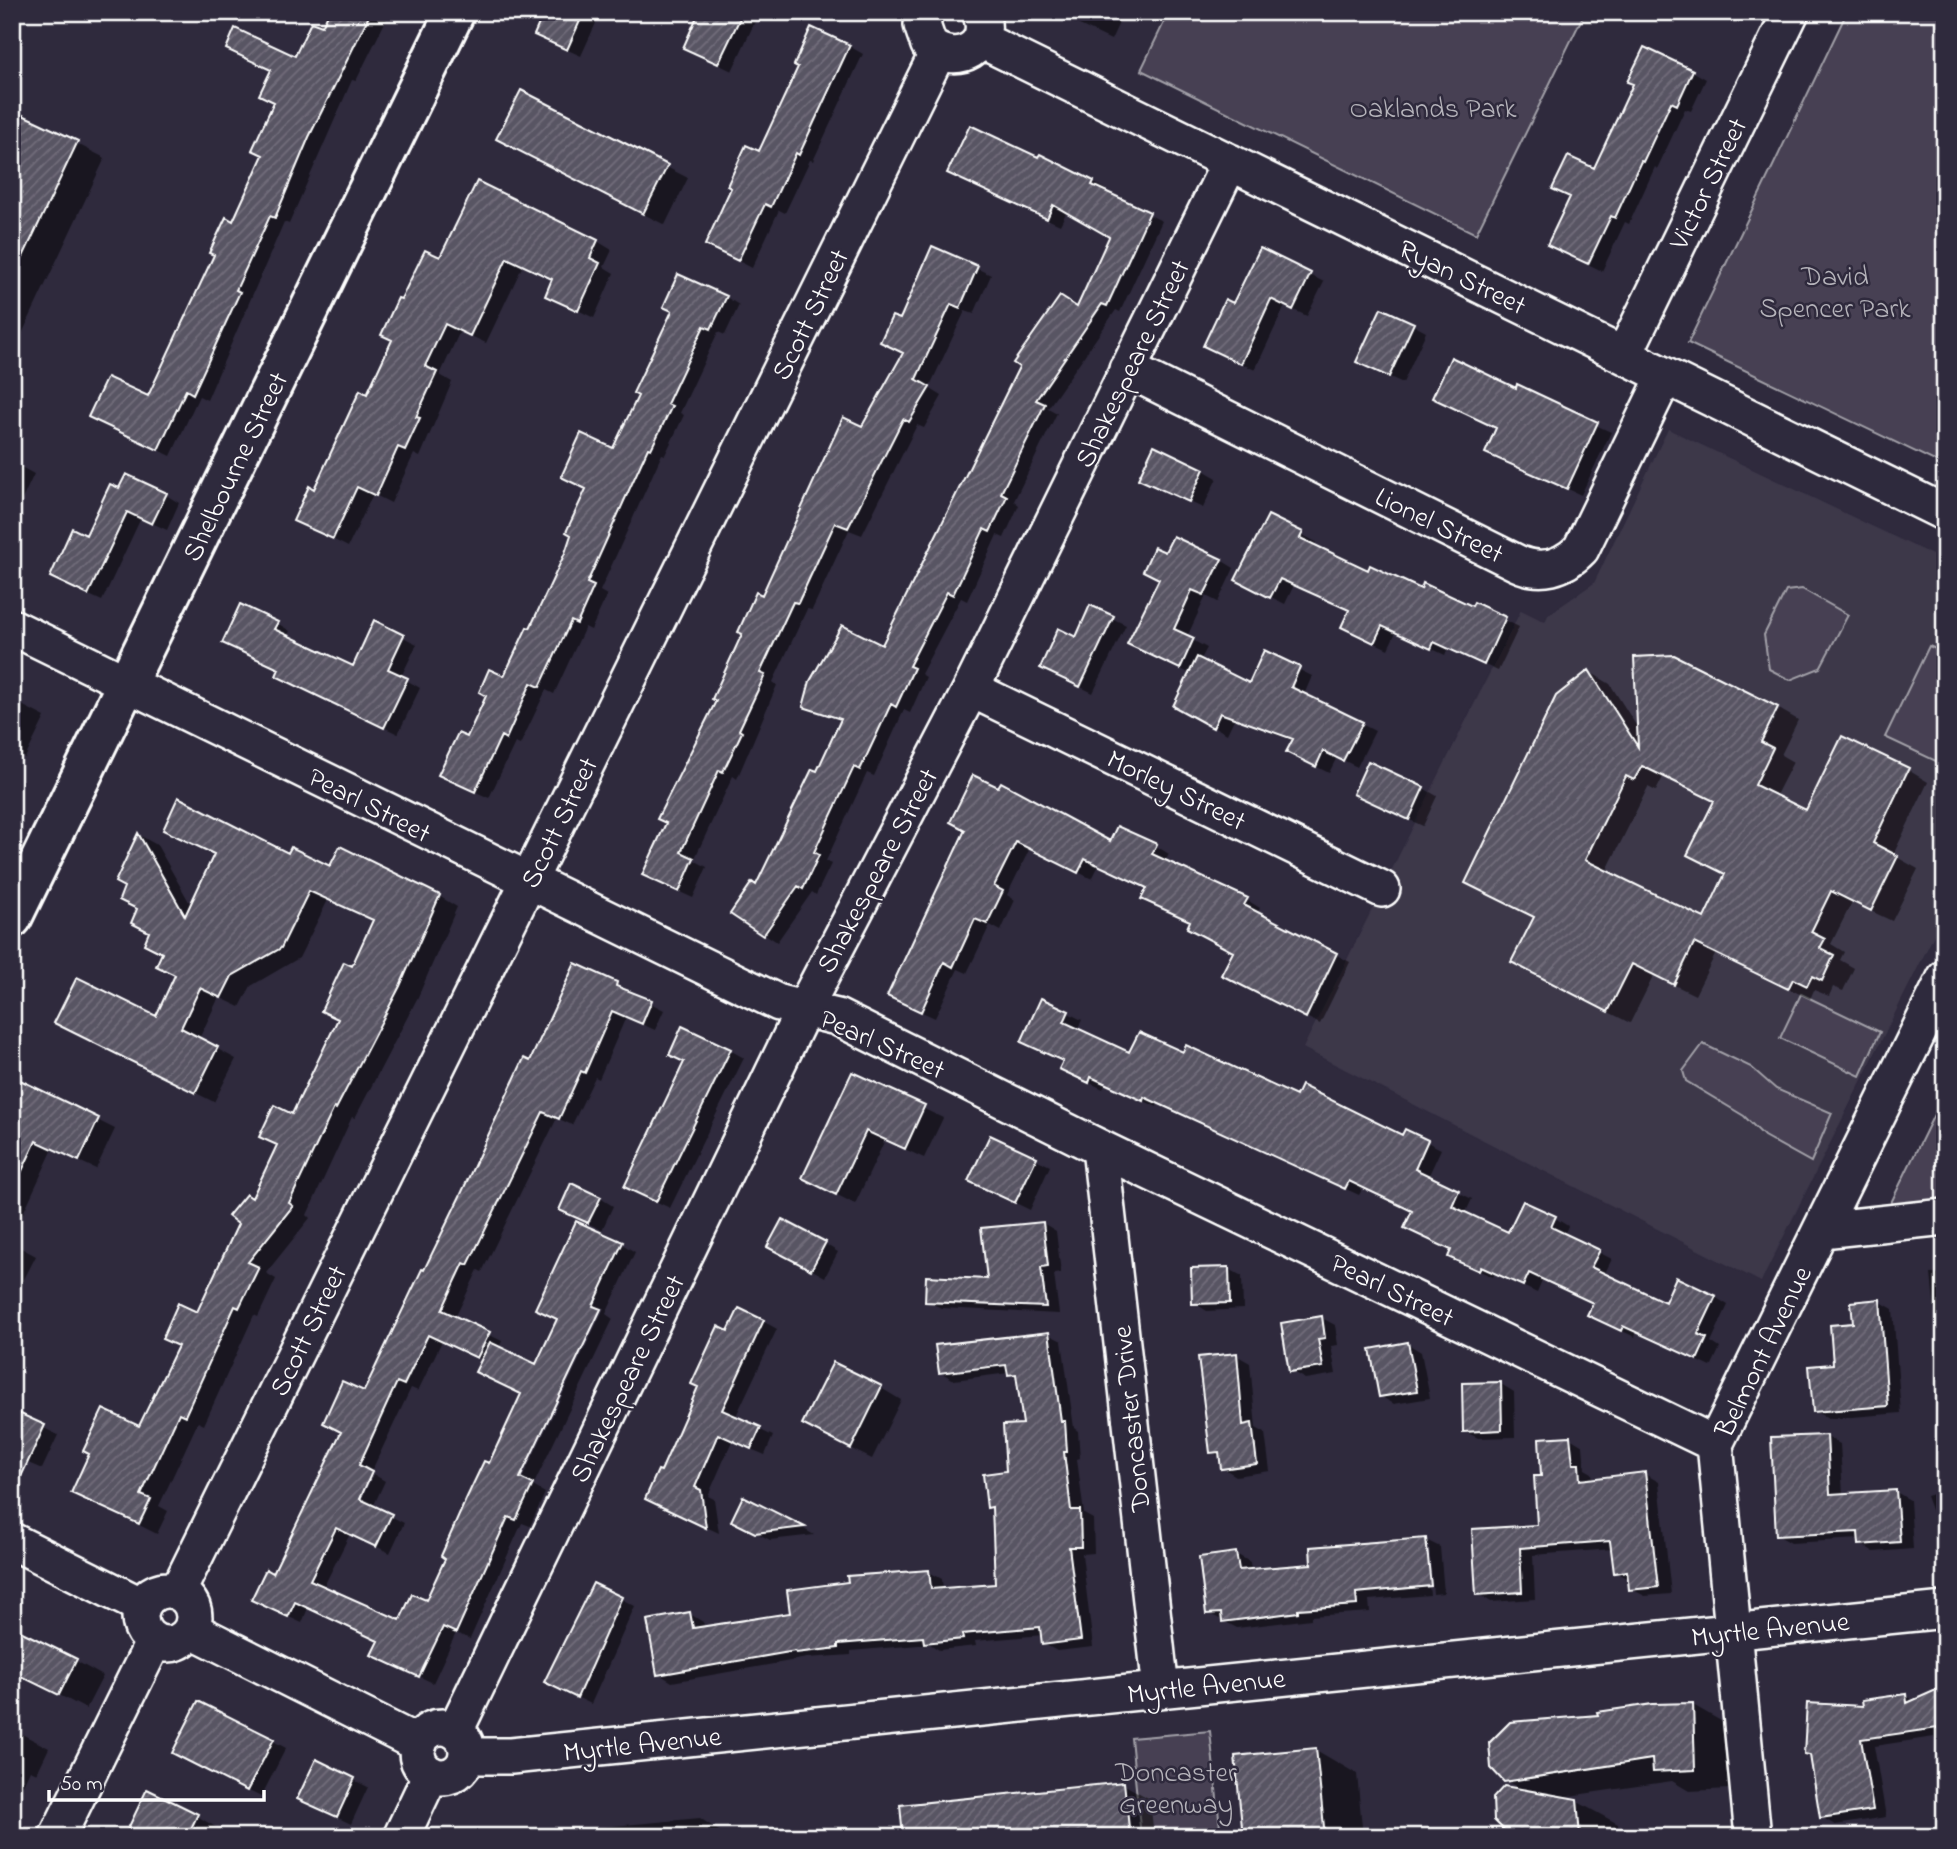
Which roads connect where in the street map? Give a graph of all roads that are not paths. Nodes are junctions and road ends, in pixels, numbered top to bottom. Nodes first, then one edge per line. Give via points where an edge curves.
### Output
1 (455, 12) edge
2 (1791, 12) edge
3 (923, 13) edge
4 (981, 26) edge
5 (937, 52) junction
6 (1230, 162) junction
7 (1624, 355) junction
8 (1127, 369) junction
9 (1665, 376) junction
10 (1945, 513) edge
11 (12, 627) edge
12 (129, 683) junction
13 (971, 689) junction
14 (528, 883) junction
15 (1382, 889) dead end
16 (12, 918) edge
17 (1942, 992) edge
18 (804, 1009) junction
19 (1100, 1148) junction
20 (1945, 1217) edge
21 (1822, 1230) junction
22 (1715, 1444) junction
23 (12, 1541) edge
24 (178, 1591) junction
25 (142, 1606) junction
26 (1945, 1610) edge
27 (192, 1630) junction
28 (1732, 1632) junction
29 (154, 1641) junction
30 (1161, 1689) junction
31 (461, 1744) junction
32 (425, 1759) junction
33 (57, 1837) edge
34 (401, 1837) edge
35 (1753, 1837) edge

1 - 12 main road, Shelbourne Street
2 - 7 street, Victor Street
3 - 5 street via 924,36
4 - 5 street via 973,50 949,56
4 - 6 street, Ryan Street
5 - 14 street, Scott Street
6 - 7 street, Ryan Street
6 - 8 street, Shakespeare Street
7 - 9 street, Ryan Street
8 - 9 street, Lionel Street via 1517,563 1544,569 1562,564 1581,549
8 - 13 street, Shakespeare Street
9 - 10 street, Ryan Street
11 - 12 street, Pearl Street
12 - 14 street, Pearl Street
12 - 16 main road, Shelbourne Street
13 - 15 street, Morley Street
13 - 18 street, Shakespeare Street
14 - 18 street, Pearl Street via 779,1003
14 - 24 street, Scott Street
17 - 21 street, Belmont Avenue
18 - 19 street, Pearl Street via 837,1017
18 - 31 street, Shakespeare Street
19 - 22 street, Pearl Street
19 - 30 street, Doncaster Drive
20 - 21 street
21 - 22 street, Belmont Avenue
22 - 28 street, Belmont Avenue
23 - 25 street
24 - 25 street via 157,1591
24 - 27 street via 194,1608
25 - 29 street via 141,1626
26 - 28 street, Myrtle Avenue
27 - 29 street via 175,1643
27 - 32 street
28 - 30 street, Myrtle Avenue
28 - 35 street, Belmont Avenue
29 - 33 street
30 - 31 street, Myrtle Avenue via 511,1756
31 - 32 street via 455,1774 439,1777
32 - 34 street

